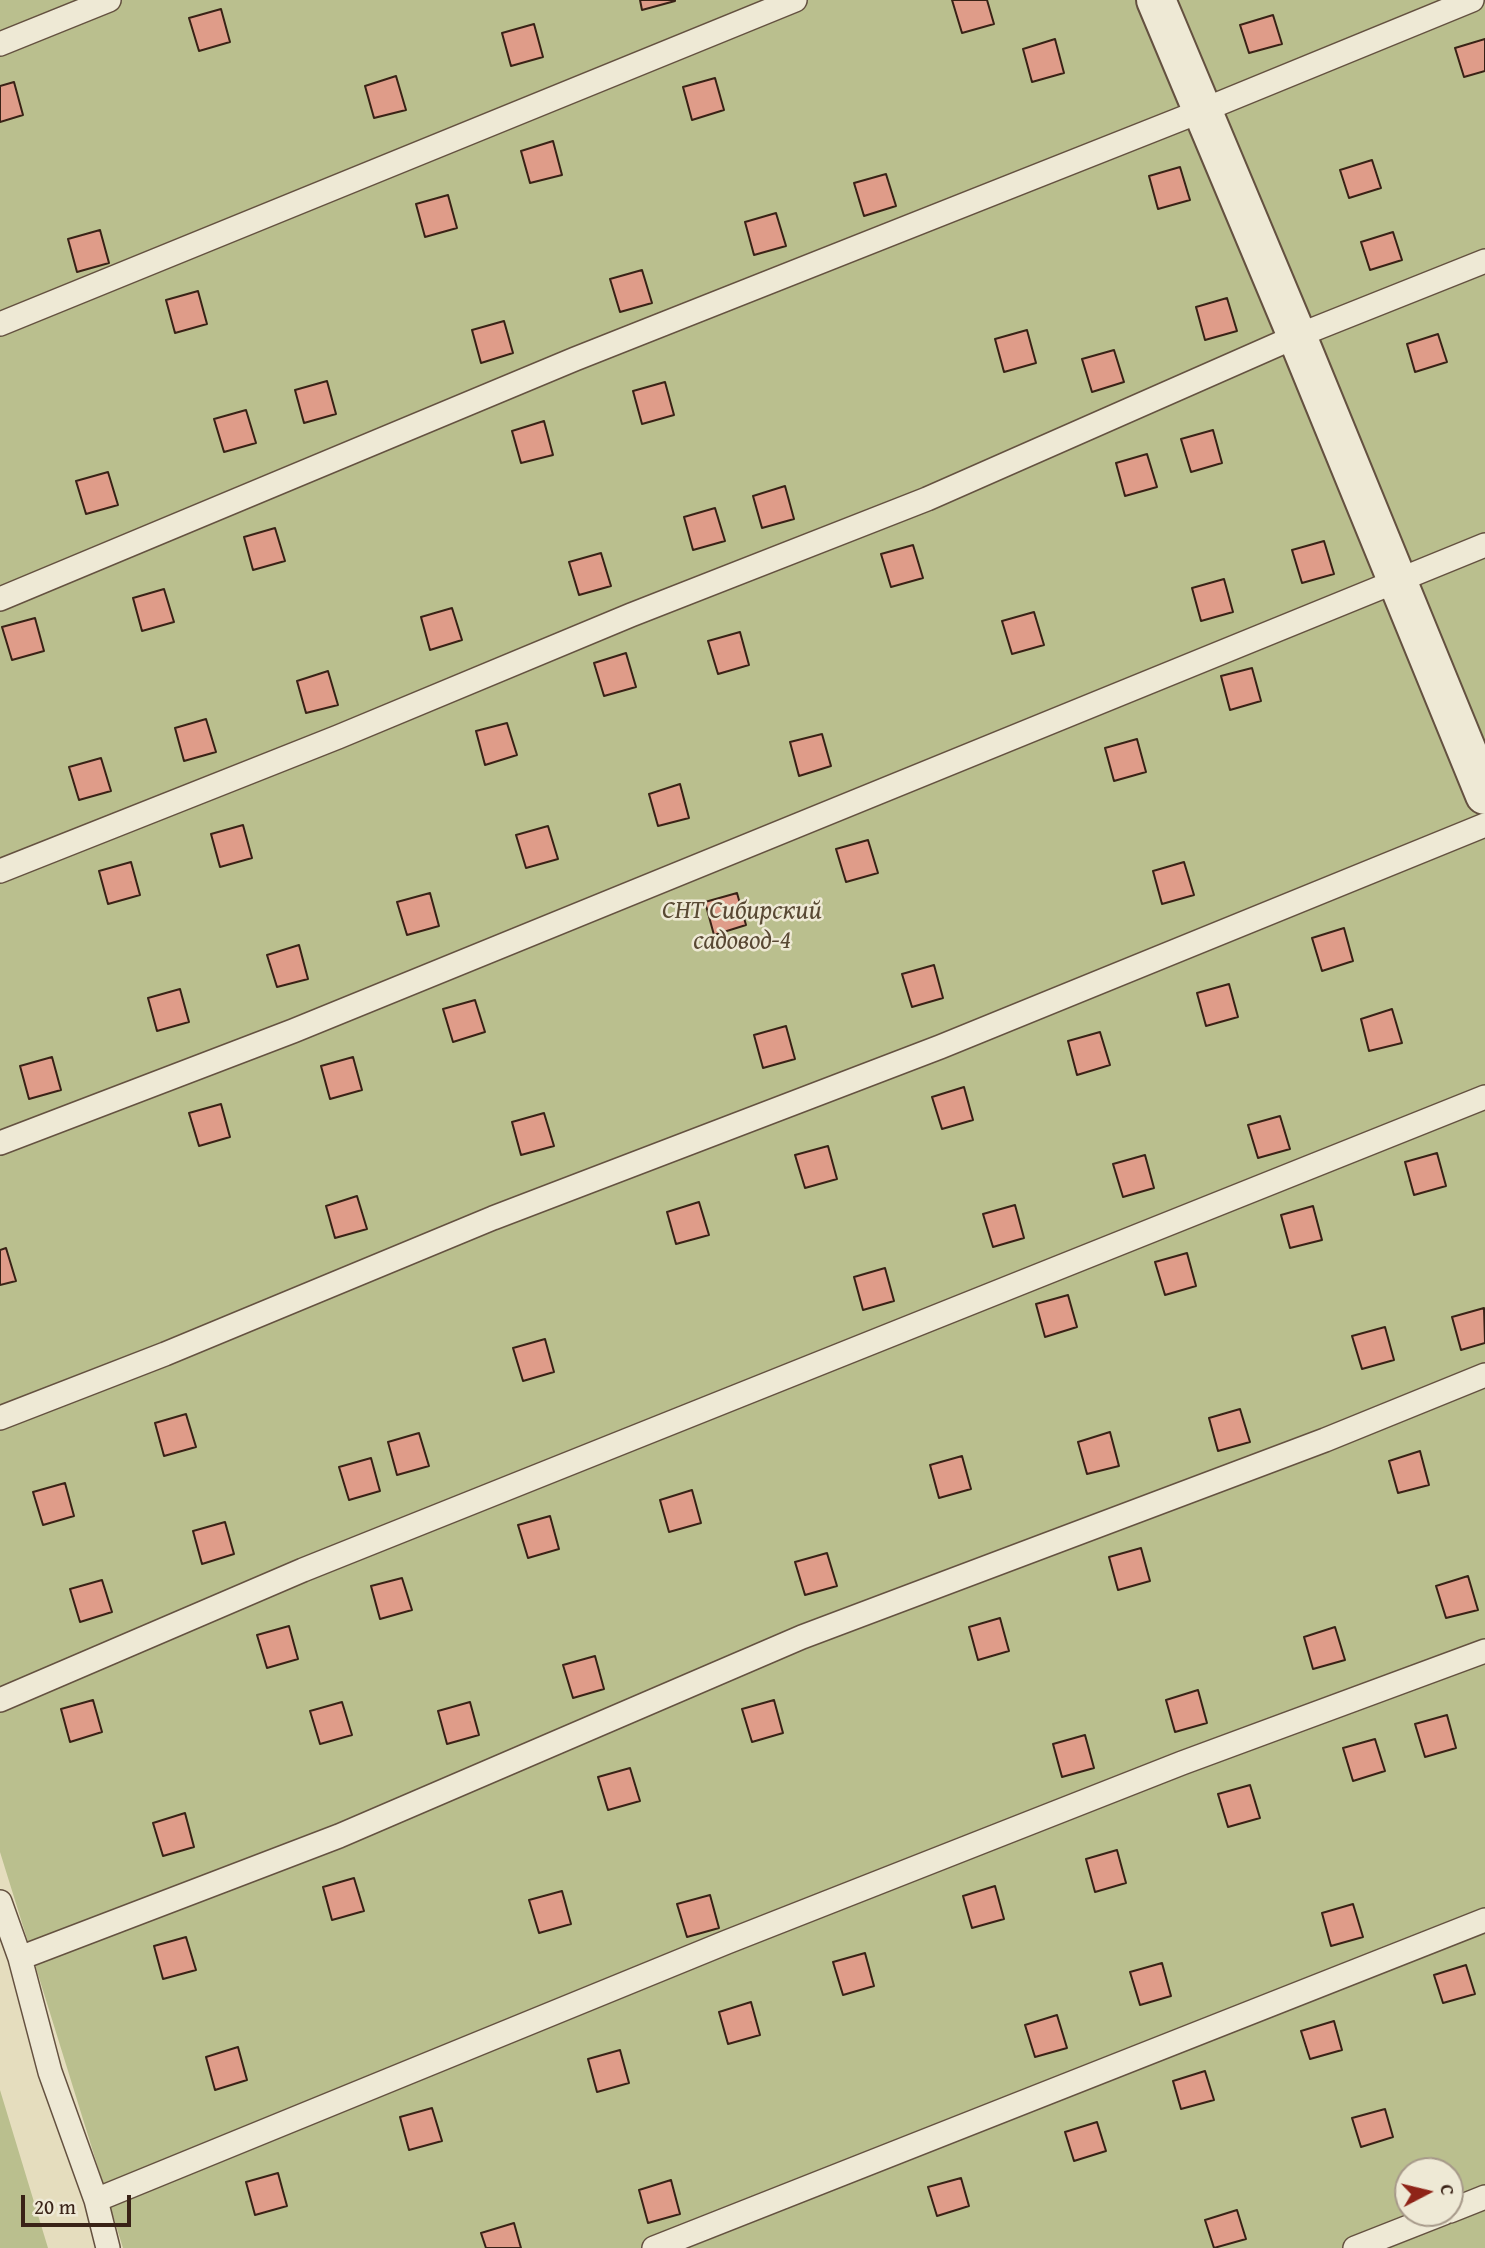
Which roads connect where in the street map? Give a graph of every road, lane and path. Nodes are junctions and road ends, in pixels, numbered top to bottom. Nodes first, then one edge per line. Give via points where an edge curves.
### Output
1 (109, 0) edge
2 (795, 0) edge
3 (1156, 0) edge
4 (1472, 0) edge
5 (0, 44) edge
6 (1201, 111) junction
7 (1485, 261) edge
8 (0, 324) edge
9 (1297, 336) junction
10 (1485, 545) edge
11 (1397, 581) junction
12 (0, 599) edge
13 (1485, 795) edge
14 (1485, 825) edge
15 (0, 871) edge
16 (1485, 1097) edge
17 (0, 1143) edge
18 (1485, 1375) edge
19 (0, 1418) edge
20 (1485, 1651) edge
21 (0, 1700) edge
22 (0, 1902) edge
23 (1485, 1920) edge
24 (20, 1958) junction
25 (1485, 2197) edge
26 (96, 2200) junction
27 (1464, 2205) edge
28 (1408, 2227) edge
29 (108, 2248) edge
30 (654, 2248) edge
31 (1355, 2248) edge

1 - 5 lane
2 - 8 lane
3 - 6 street
4 - 6 lane
6 - 9 street
6 - 12 lane via 575,359
7 - 9 lane
9 - 11 street
9 - 15 lane via 927,499
10 - 11 lane
11 - 13 street
11 - 17 lane via 293,1031
14 - 19 lane via 940,1047 493,1218
16 - 21 lane via 303,1570
18 - 24 lane via 803,1637 339,1836
20 - 26 lane via 1182,1763 740,1937
22 - 24 lane
23 - 30 lane
24 - 26 lane via 50,2072
25 - 27 lane
26 - 29 lane
28 - 31 lane

